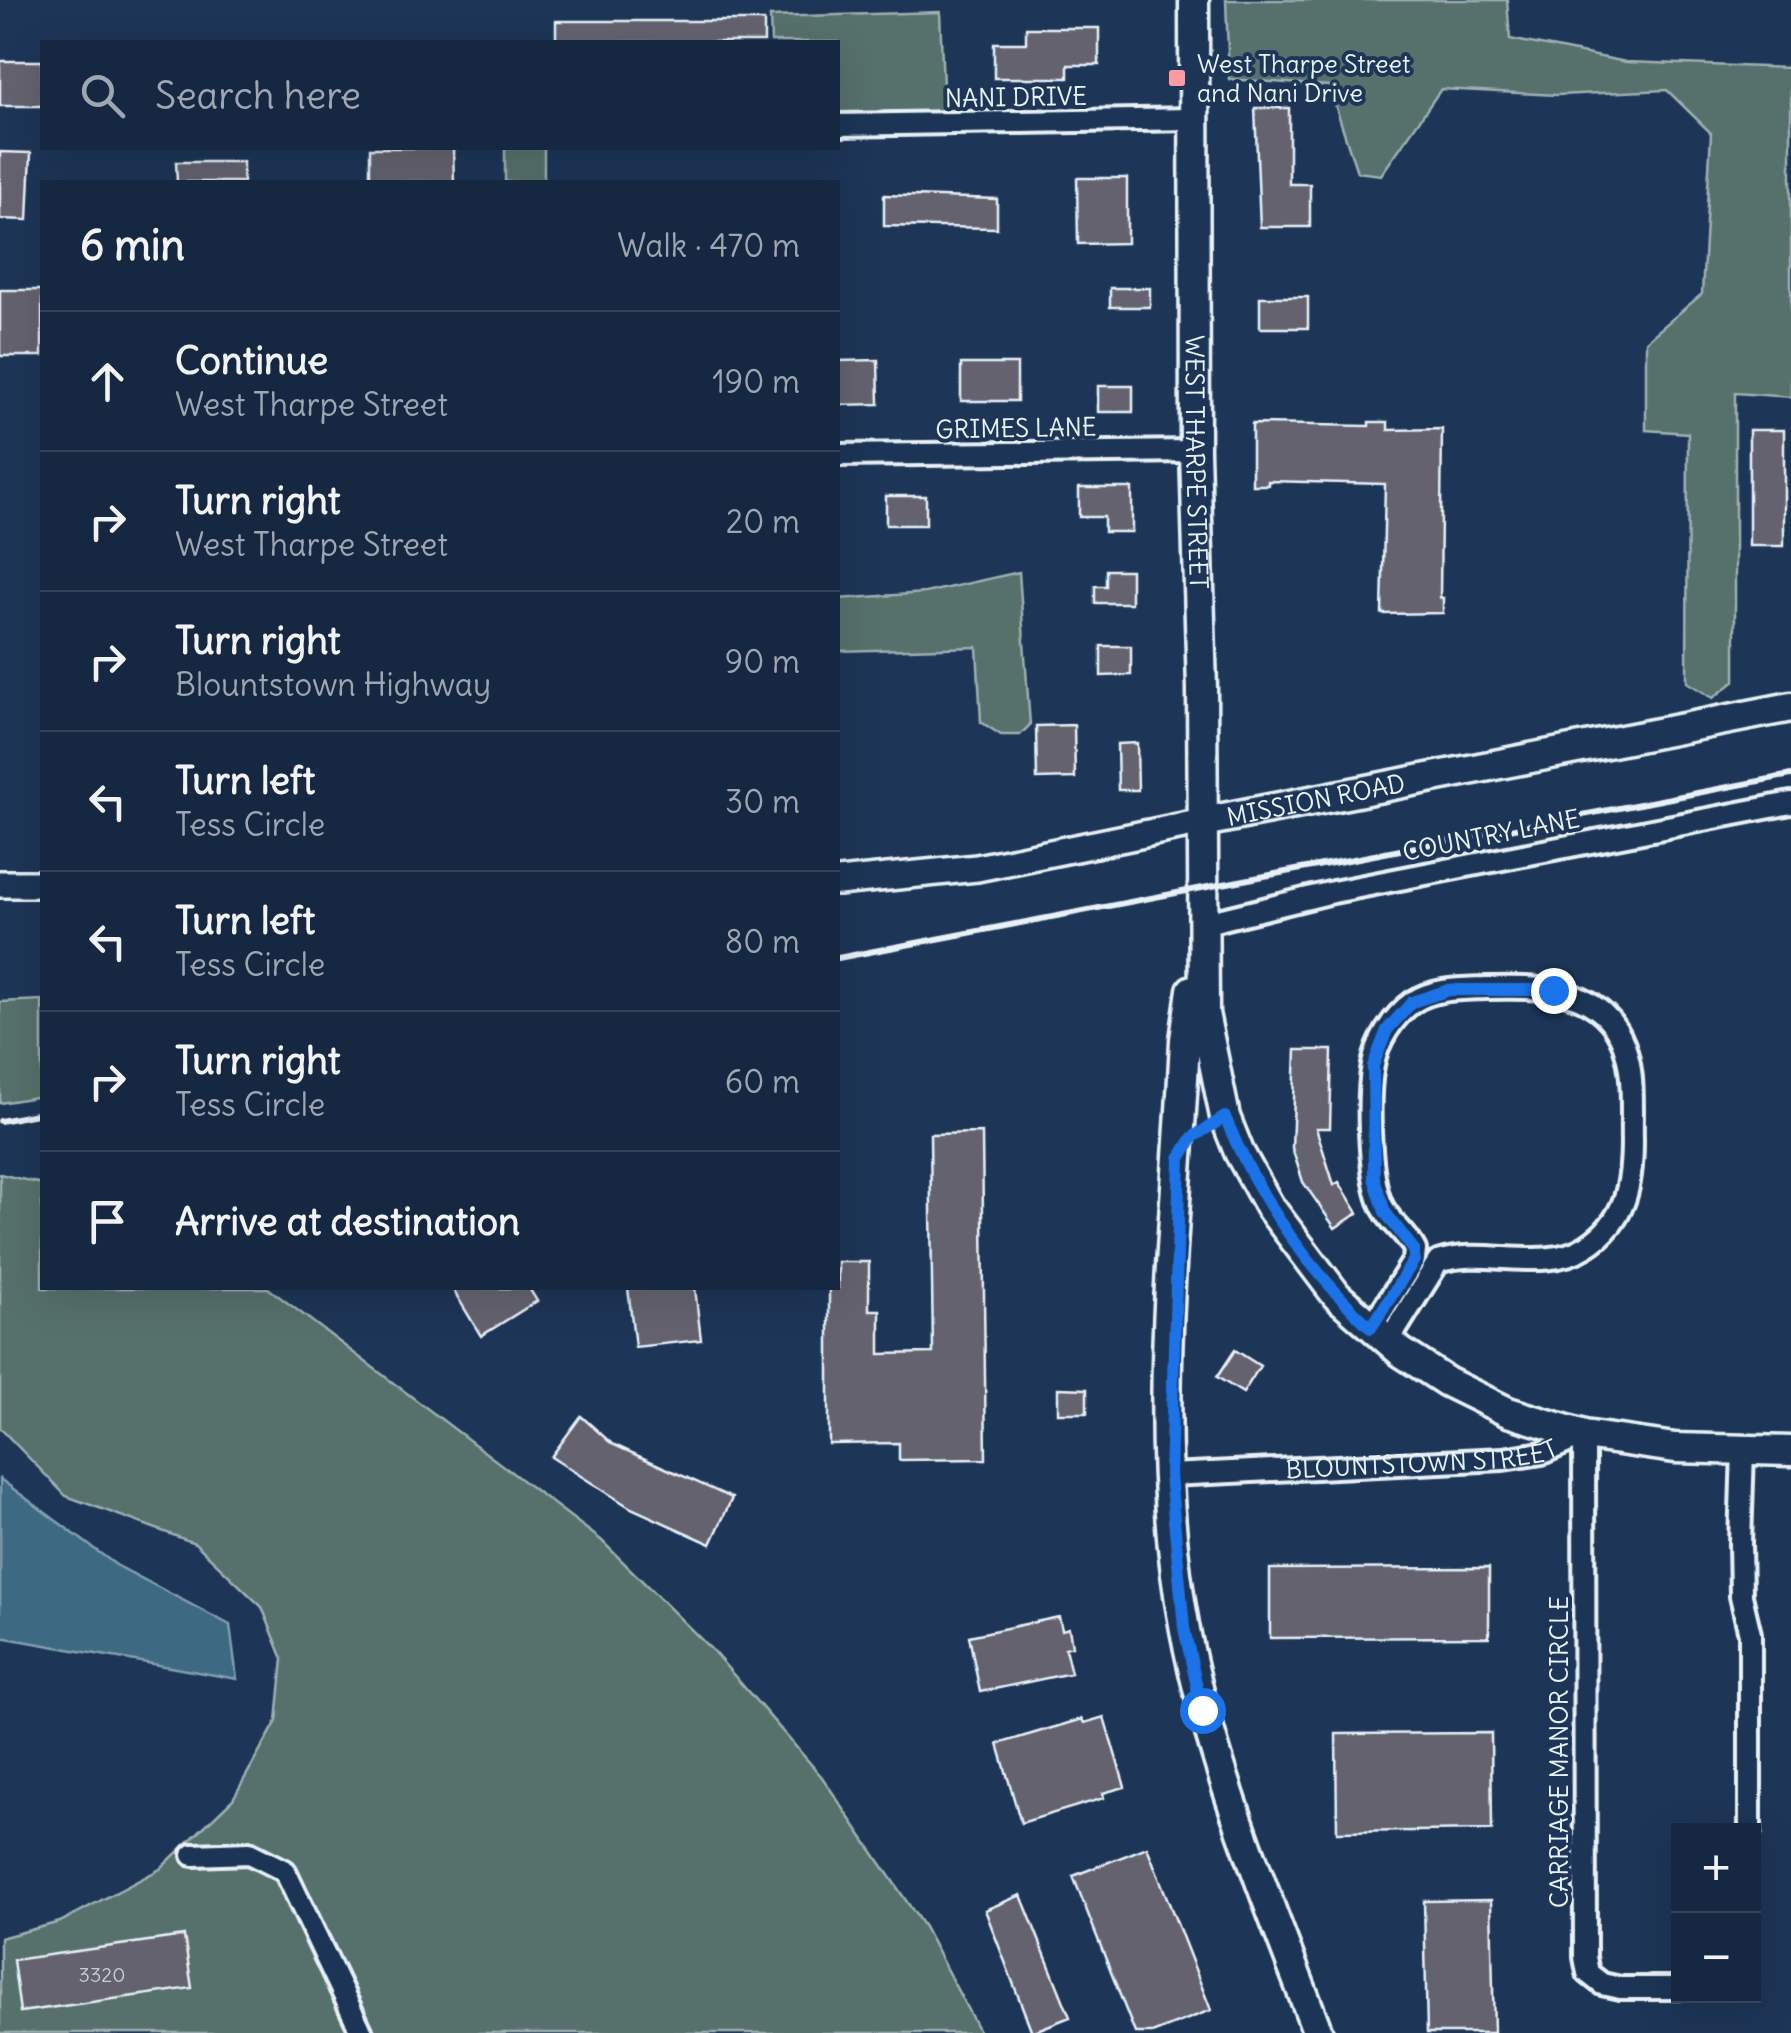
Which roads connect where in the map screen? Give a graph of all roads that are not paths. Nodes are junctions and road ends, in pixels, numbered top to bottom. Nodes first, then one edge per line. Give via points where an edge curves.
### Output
1 (1194, 0) edge
2 (1194, 119) junction
3 (840, 125) edge
4 (1194, 450) junction
5 (840, 456) edge
6 (1791, 708) edge
7 (1791, 802) edge
8 (1202, 822) junction
9 (840, 882) edge
10 (0, 884) edge
11 (40, 884) edge
12 (1202, 924) junction
13 (1225, 1117) junction
14 (1180, 1158) junction
15 (1416, 1274) junction
16 (1380, 1335) junction
17 (1584, 1436) junction
18 (1743, 1450) junction
19 (1791, 1450) edge
20 (1170, 1475) junction
21 (1750, 1823) edge
22 (192, 1855) dead end
23 (1671, 1988) edge
24 (362, 2033) edge
25 (1318, 2033) edge

1 - 2 main road, WEST THARPE STREET
2 - 3 street, NANI DRIVE
2 - 4 main road, WEST THARPE STREET
4 - 5 street, GRIMES LANE
4 - 8 main road, WEST THARPE STREET
6 - 8 main road, MISSION ROAD
7 - 12 street, COUNTRY LANE
8 - 9 street, MISSION ROAD via 977,868
8 - 12 main road, WEST THARPE STREET
10 - 11 street
12 - 13 main road via 1204,1013
12 - 14 main road via 1185,1040
13 - 14 main road via 1193,1137
13 - 16 main road via 1268,1206 1304,1256
14 - 20 main road
15 - 15 street via 1448,1258 1571,1254 1600,1237 1621,1210 1632,1174 1631,1075 1620,1036 1574,995 1534,986 1449,990 1412,1002 1387,1030 1373,1066 1374,1178 1385,1212 1414,1250
15 - 16 street
16 - 17 main road via 1447,1382 1508,1412
17 - 18 main road, BLOUNTSTOWN STREET
17 - 20 street, BLOUNTSTOWN STREET via 1503,1459
17 - 23 street, CARRIAGE MANOR CIRCLE via 1584,1957 1588,1973 1602,1984
18 - 19 main road, BLOUNTSTOWN STREET
18 - 21 street via 1740,1561 1750,1634
20 - 25 main road via 1182,1612 1202,1710
22 - 24 street via 249,1853 284,1871

